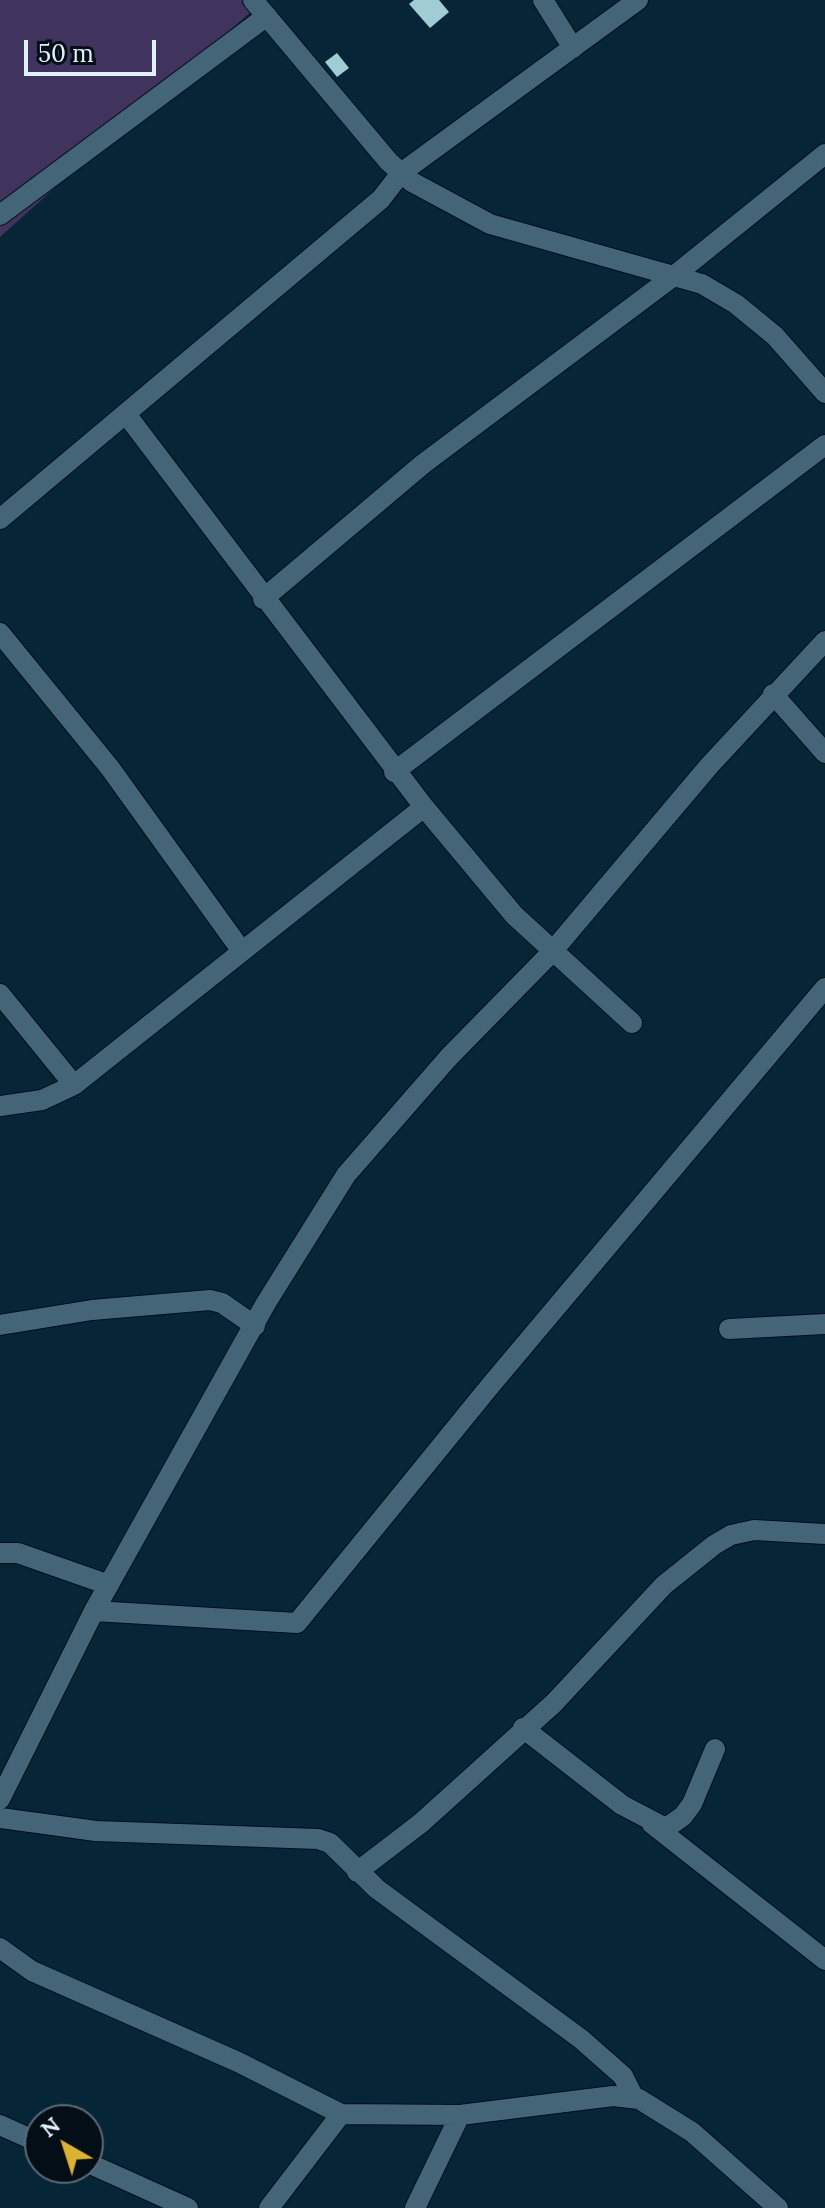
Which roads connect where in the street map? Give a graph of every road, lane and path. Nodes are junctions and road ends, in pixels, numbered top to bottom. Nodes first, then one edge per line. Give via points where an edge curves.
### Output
1 (253, 0) edge
2 (543, 0) edge
3 (638, 0) edge
4 (267, 16) junction
5 (573, 48) junction
6 (825, 154) edge
7 (401, 173) junction
8 (0, 215) edge
9 (675, 275) junction
10 (825, 393) edge
11 (126, 414) junction
12 (825, 445) edge
13 (0, 519) edge
14 (263, 599) junction
15 (0, 633) edge
16 (825, 641) edge
17 (773, 694) junction
18 (825, 753) edge
19 (394, 772) junction
20 (424, 807) junction
21 (241, 950) junction
22 (551, 953) junction
23 (825, 988) edge
24 (0, 994) edge
25 (632, 1023) dead end
26 (74, 1085) junction
27 (0, 1106) edge
28 (825, 1324) edge
29 (0, 1325) edge
30 (255, 1326) junction
31 (729, 1329) dead end
32 (825, 1534) edge
33 (0, 1553) edge
34 (109, 1585) junction
35 (94, 1611) junction
36 (523, 1728) junction
37 (715, 1749) dead end
38 (0, 1799) edge
39 (0, 1818) edge
40 (652, 1824) junction
41 (357, 1872) junction
42 (0, 1948) edge
43 (825, 1960) edge
44 (634, 2098) junction
45 (341, 2114) junction
46 (460, 2115) junction
47 (0, 2125) edge
48 (24, 2136) edge
49 (104, 2170) edge
50 (188, 2208) edge
51 (269, 2208) edge
52 (415, 2208) edge
53 (778, 2208) edge

1 - 4 street
2 - 5 street
3 - 5 street
4 - 7 street
4 - 8 street
5 - 7 street
6 - 9 street
7 - 9 street via 490,224
7 - 11 street via 381,199
9 - 10 street via 736,304 775,336
9 - 14 street via 423,464
11 - 13 street
11 - 14 street
12 - 19 street
14 - 19 street
15 - 21 street via 110,768
16 - 17 street
17 - 18 street
17 - 22 street
19 - 20 street
20 - 21 street via 298,911
20 - 22 street
21 - 26 street
22 - 25 street
22 - 30 street via 449,1057 346,1175
23 - 35 street via 297,1623
24 - 26 street
26 - 27 street via 42,1100
28 - 31 street
29 - 30 street via 92,1310 210,1300
30 - 34 street
32 - 36 street via 754,1530 714,1545 664,1585 554,1703
33 - 34 street via 18,1553
34 - 35 street
35 - 38 street
36 - 40 street
36 - 41 street via 421,1823
37 - 40 street via 683,1816 669,1826
39 - 41 street via 96,1831 318,1839 330,1843
40 - 43 street
41 - 44 street via 581,2039 623,2076
42 - 45 street via 32,1971
44 - 46 street via 613,2096
44 - 53 street via 692,2132
45 - 46 street
45 - 51 street
46 - 52 street
47 - 48 street
49 - 50 street

